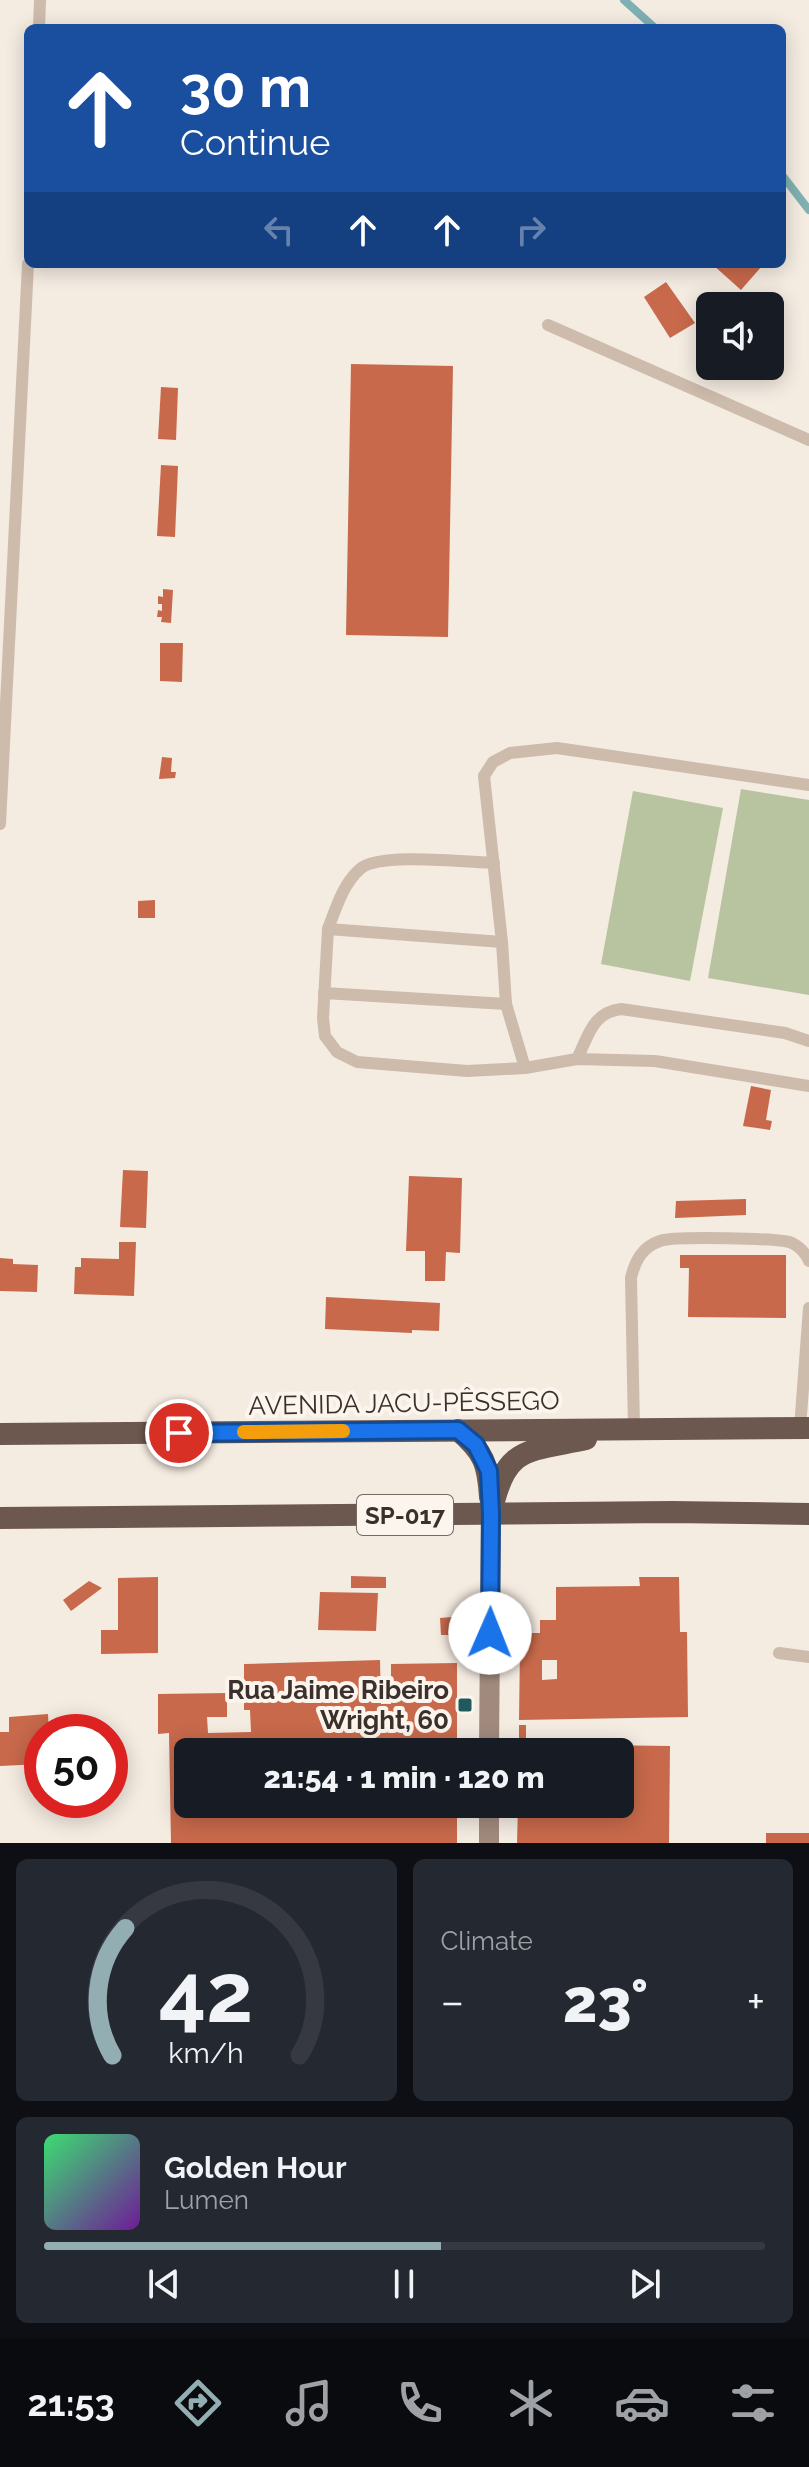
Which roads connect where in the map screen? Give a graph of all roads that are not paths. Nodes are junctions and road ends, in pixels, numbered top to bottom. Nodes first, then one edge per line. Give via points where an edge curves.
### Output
1 (40, 0) edge
2 (39, 24) edge
3 (28, 268) edge
4 (548, 325) dead end
5 (809, 440) edge
6 (809, 785) edge
7 (0, 824) edge
8 (494, 863) junction
9 (328, 929) junction
10 (502, 942) junction
11 (324, 993) junction
12 (506, 1004) junction
13 (809, 1041) edge
14 (577, 1059) junction
15 (525, 1068) junction
16 (809, 1086) edge
17 (809, 1261) edge
18 (809, 1308) edge
19 (804, 1428) edge
20 (634, 1429) junction
21 (458, 1430) junction
22 (0, 1434) edge
23 (491, 1514) junction
24 (809, 1514) edge
25 (0, 1518) edge
26 (779, 1653) dead end
27 (809, 1657) edge
28 (489, 1738) edge
29 (489, 1818) edge
30 (489, 1843) edge

1 - 2 lane
3 - 7 lane
4 - 5 lane
6 - 8 lane via 557,748 510,753 493,762 484,776
8 - 9 lane via 388,859 362,867 346,885
8 - 10 lane
9 - 10 lane
9 - 11 lane
10 - 12 lane
11 - 12 lane
11 - 15 lane via 325,1036 337,1052 357,1062 467,1071
12 - 15 lane
13 - 14 lane via 621,1009 596,1019
14 - 15 lane
14 - 16 lane via 655,1061
17 - 20 lane via 791,1243 770,1240 662,1240 644,1250 631,1278
18 - 19 lane
19 - 20 highway, AVENIDA JACU-PÊSSEGO
20 - 21 highway, AVENIDA JACU-PÊSSEGO
20 - 23 highway via 518,1455 499,1482
21 - 22 highway, AVENIDA JACU-PÊSSEGO
21 - 23 highway via 476,1445 489,1471
23 - 24 highway, SP-017
23 - 25 highway, SP-017
23 - 28 main road
26 - 27 lane
29 - 30 main road

